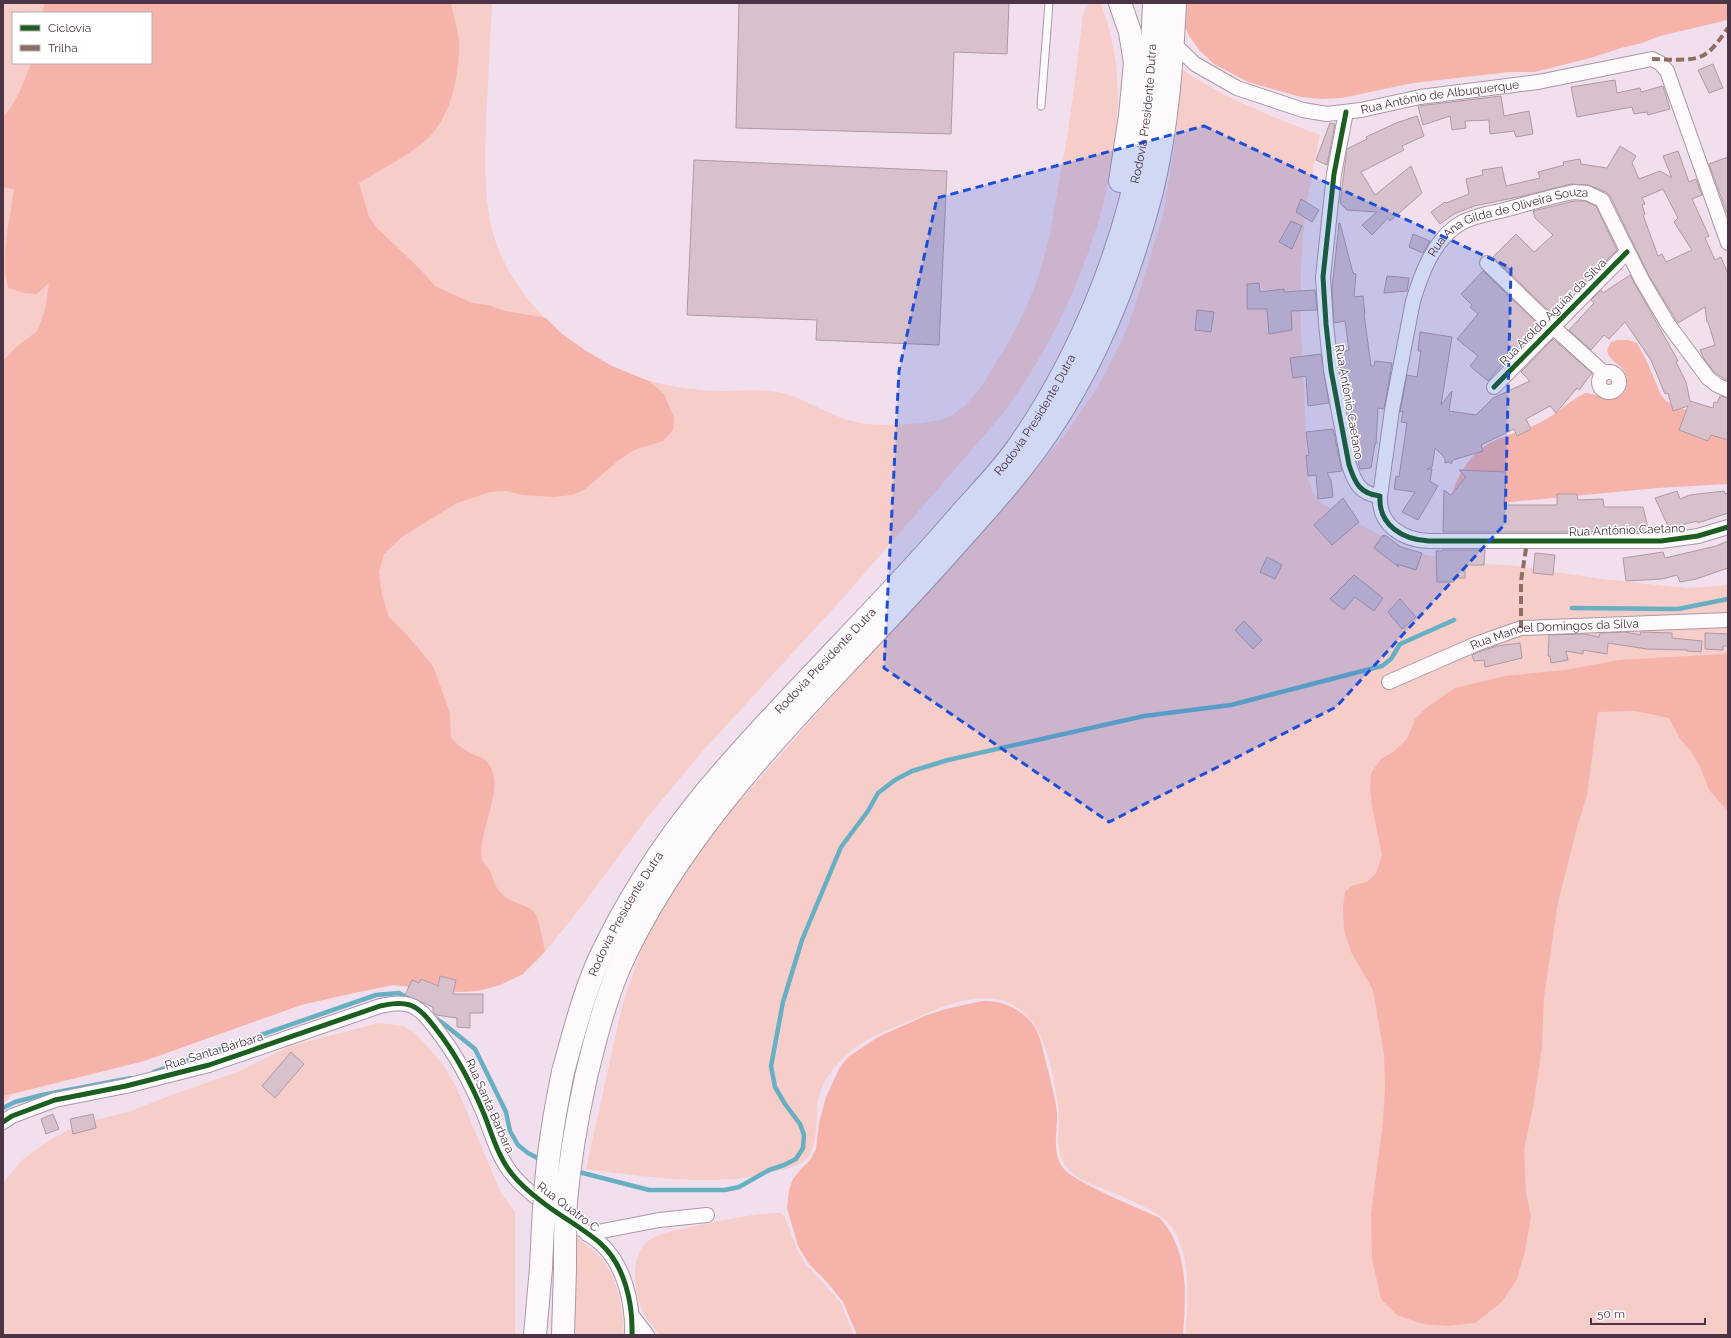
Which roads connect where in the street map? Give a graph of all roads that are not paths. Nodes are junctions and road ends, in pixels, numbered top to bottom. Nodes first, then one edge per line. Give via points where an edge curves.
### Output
1 (1049, 3) edge
2 (1120, 3) edge
3 (1154, 3) edge
4 (1175, 3) edge
5 (1173, 43) junction
6 (1041, 106) dead end
7 (1346, 112) junction
8 (1728, 243) edge
9 (1628, 252) junction
10 (1487, 263) dead end
11 (1553, 327) junction
12 (1604, 373) dead end
13 (1494, 387) dead end
14 (1728, 390) edge
15 (1380, 496) junction
16 (955, 520) junction
17 (1728, 527) edge
18 (1728, 620) edge
19 (1389, 682) dead end
20 (427, 1018) joint
21 (3, 1122) edge
22 (521, 1183) joint
23 (707, 1215) dead end
24 (587, 1234) junction
25 (633, 1317) junction
26 (535, 1335) edge
27 (563, 1335) edge
28 (632, 1335) edge
29 (647, 1335) edge

1 - 6 lane
2 - 16 highway via 1130,32 1135,63 1123,168 1113,216 1086,291 1047,374 978,478
3 - 16 highway, Rodovia Presidente Dutra via 1147,112 1141,150 1128,205 1100,291 1060,379 1016,449
4 - 5 highway, Rodovia Presidente Dutra
5 - 7 street, Rua Antônio de Albuquerque via 1195,64 1237,88 1303,110 1327,114
5 - 27 highway, Rodovia Presidente Dutra, bridge via 1161,141 1150,197 1121,289 1100,339 1052,427 1018,475 906,602 798,713 706,823 666,881 620,968 600,1019 574,1132 566,1202
7 - 8 street, Rua Antônio de Albuquerque via 1420,97 1538,82 1652,59 1660,62 1667,71
7 - 15 street, Rua Antônio Caetano via 1334,174 1326,241 1326,324 1331,370 1349,465 1354,479 1363,491
9 - 11 street, Rua Aroldo Aguiar da Silva
9 - 14 street, Rua Ana Gilda de Oliveira Souza via 1642,280 1686,349 1712,382
9 - 15 street, Rua Ana Gilda de Oliveira Souza via 1602,200 1580,192 1558,195 1480,216 1459,224 1449,232 1431,256 1413,301 1392,410
10 - 11 street
11 - 12 street
11 - 13 street, Rua Aroldo Aguiar da Silva
15 - 17 street, Rua Antônio Caetano via 1381,512 1385,521 1408,537 1421,541 1661,541 1698,536
16 - 26 highway, Rodovia Presidente Dutra, bridge via 728,766 677,830 640,883 603,949 582,1005 563,1072 550,1151
18 - 19 street, Rua Manoel Domingos da Silva via 1522,628 1476,644
20 - 21 street, Rua Santa Bárbara via 418,1009 409,1005 390,1004 209,1065 126,1086 55,1100 12,1116
20 - 22 street, Rua Santa Barbara via 458,1060 498,1151 512,1174
22 - 24 street, Rua Quatro C via 541,1201
23 - 24 street via 659,1220
24 - 25 street, Rua Quatro C via 600,1243 615,1262 623,1279
25 - 28 street, Rua Quatro C
25 - 29 street

